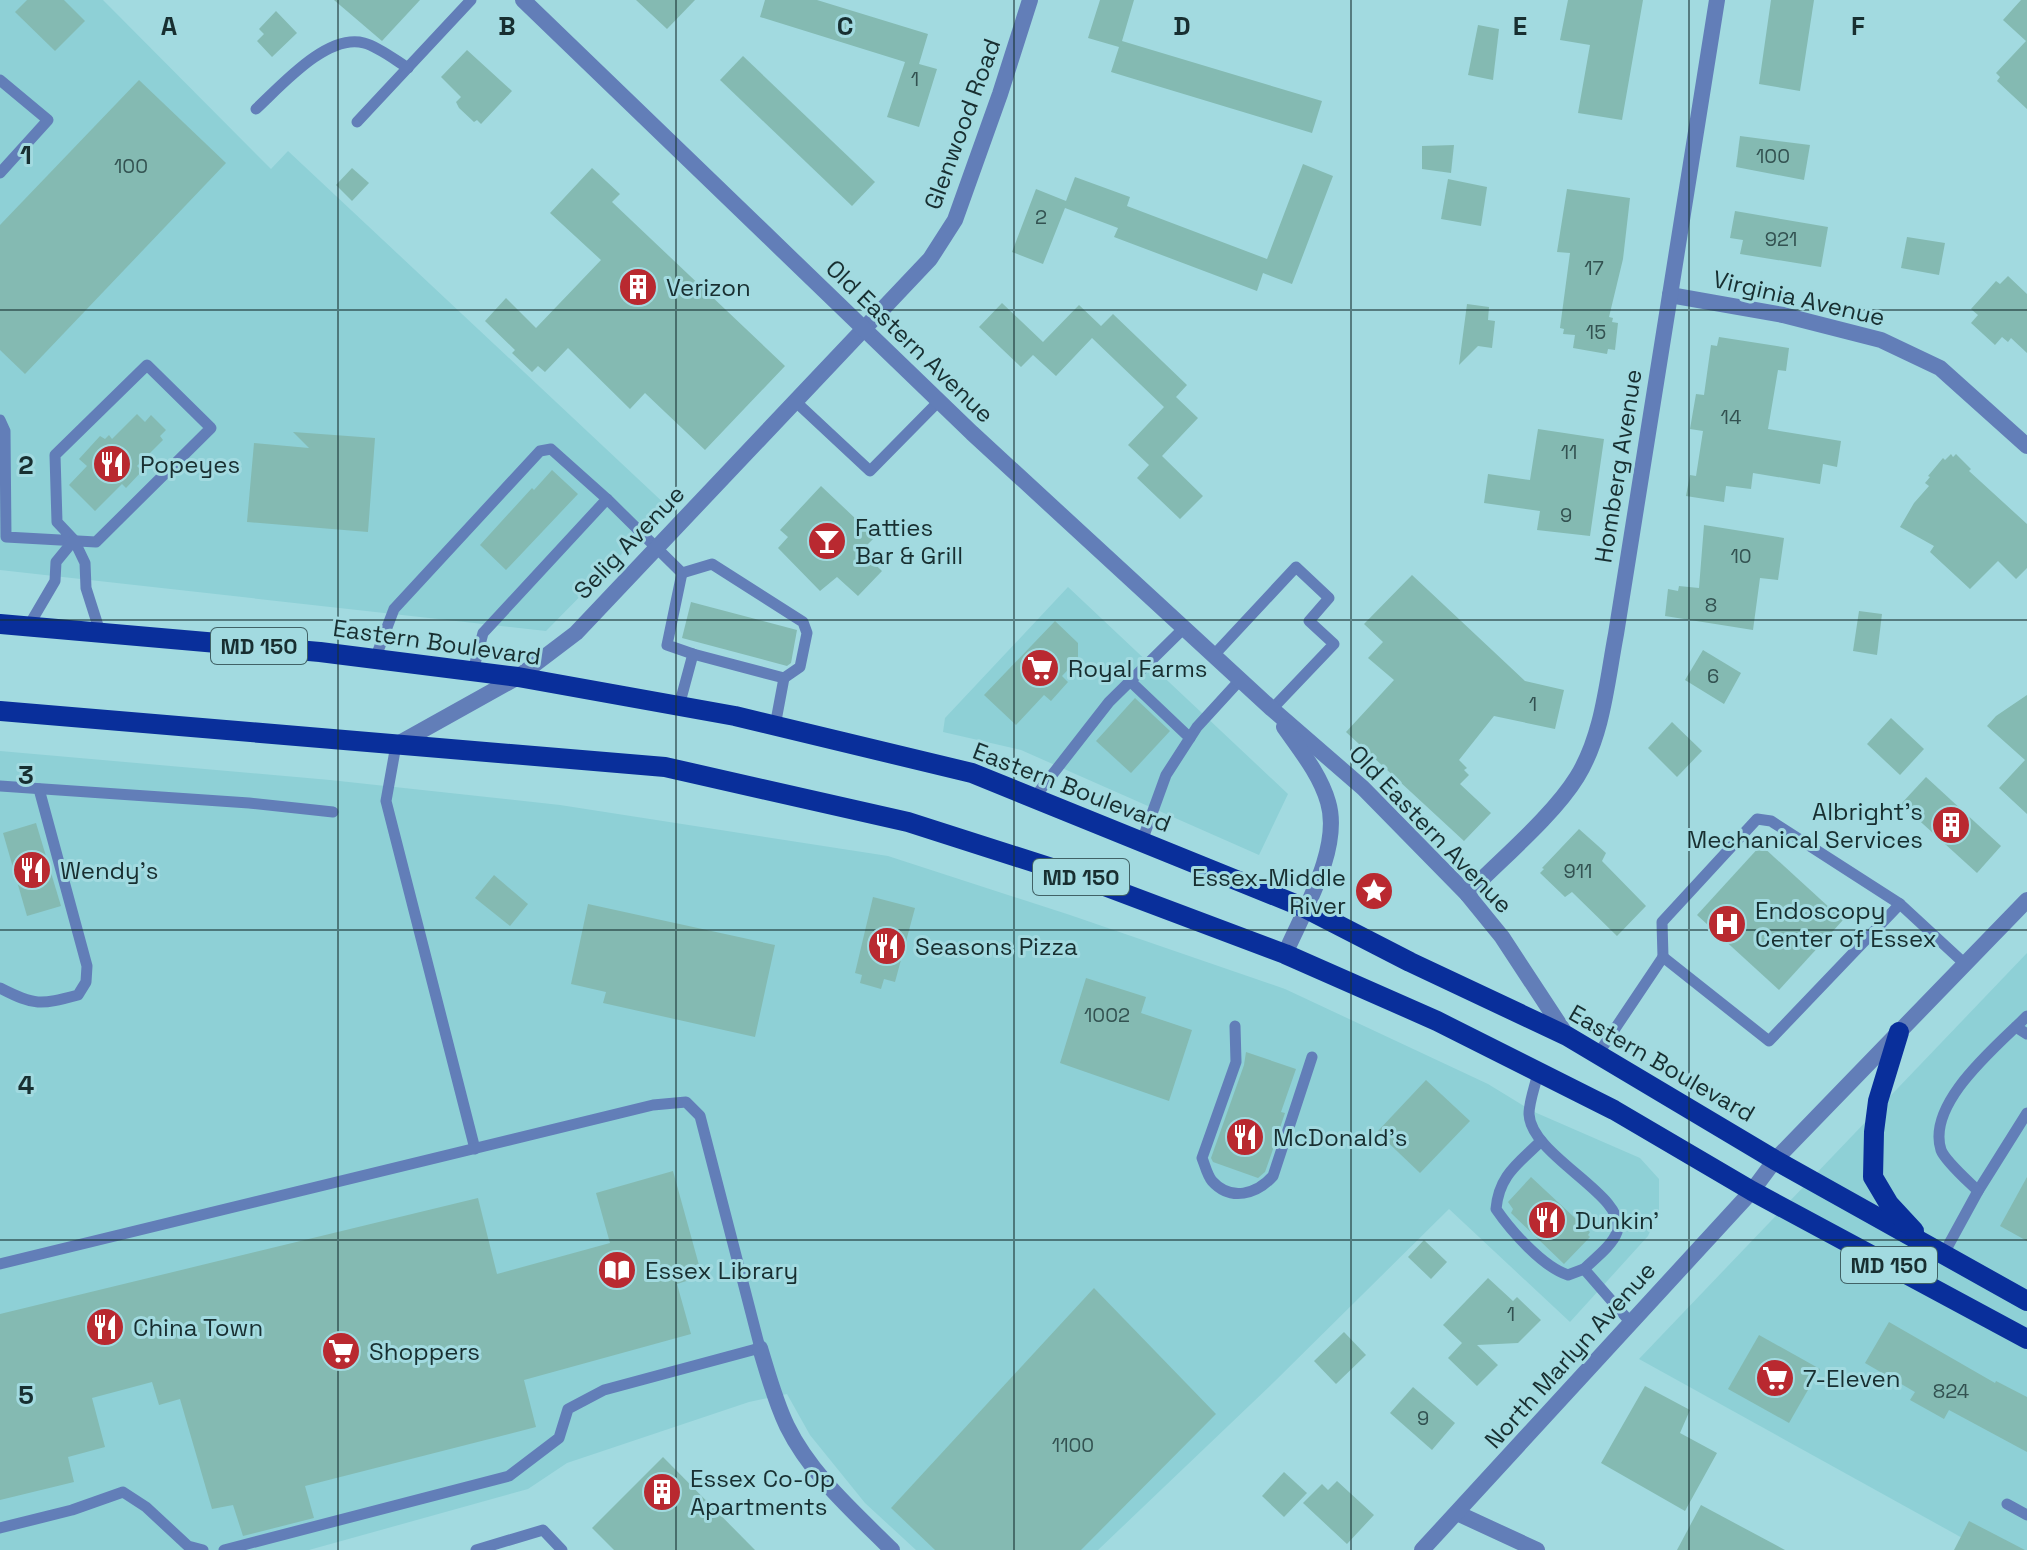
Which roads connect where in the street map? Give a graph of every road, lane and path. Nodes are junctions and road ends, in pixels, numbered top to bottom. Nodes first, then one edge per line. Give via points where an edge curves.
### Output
1 (471, 0) edge
2 (523, 0) edge
3 (1030, 0) edge
4 (1717, 0) edge
5 (408, 68) junction
6 (0, 80) edge
7 (256, 109) dead end
8 (357, 122) dead end
9 (0, 173) edge
10 (1670, 295) junction
11 (864, 331) junction
12 (939, 401) junction
13 (796, 402) junction
14 (0, 420) edge
15 (2027, 446) edge
16 (607, 499) junction
17 (74, 540) junction
18 (656, 549) junction
19 (682, 573) junction
20 (0, 624) edge
21 (28, 627) junction
22 (1184, 628) junction
23 (100, 632) junction
24 (693, 654) junction
25 (1214, 655) junction
26 (375, 659) junction
27 (473, 671) junction
28 (518, 677) junction
29 (784, 678) junction
30 (1240, 680) junction
31 (1130, 681) junction
32 (679, 706) junction
33 (1272, 709) junction
34 (0, 711) edge
35 (775, 726) junction
36 (1190, 738) junction
37 (396, 745) junction
38 (0, 786) edge
39 (39, 789) junction
40 (1034, 798) junction
41 (333, 812) dead end
42 (1142, 841) junction
43 (1467, 894) junction
44 (2027, 900) edge
45 (1900, 904) junction
46 (1305, 908) junction
47 (1285, 954) junction
48 (1663, 957) junction
49 (1965, 964) junction
50 (0, 988) edge
51 (2027, 1016) edge
52 (1235, 1026) dead end
53 (2016, 1027) junction
54 (1899, 1032) junction
55 (2027, 1034) edge
56 (1567, 1036) junction
57 (1598, 1054) junction
58 (1312, 1057) dead end
59 (1538, 1072) junction
60 (2027, 1113) edge
61 (1541, 1141) junction
62 (475, 1149) junction
63 (1775, 1160) junction
64 (1752, 1191) junction
65 (1978, 1191) junction
66 (1935, 1250) junction
67 (0, 1264) edge
68 (1584, 1269) junction
69 (2027, 1301) edge
70 (1631, 1323) junction
71 (2027, 1339) edge
72 (760, 1348) junction
73 (2007, 1504) dead end
74 (1457, 1513) junction
75 (2027, 1515) edge
76 (0, 1528) edge
77 (203, 1550) edge
78 (224, 1550) edge
79 (476, 1550) edge
80 (562, 1550) edge
81 (892, 1550) edge
82 (1422, 1550) edge
83 (1537, 1550) edge

1 - 5 lane
2 - 11 street, Old Eastern Avenue
3 - 11 street, Glenwood Road via 955,220 930,259
4 - 10 street, Homberg Avenue
5 - 7 lane via 366,43 347,41 306,63
5 - 8 lane
6 - 9 lane via 48,120
10 - 15 street, Virginia Avenue via 1783,315 1881,340 1940,368
10 - 43 street, Homberg Avenue via 1594,737 1578,776 1561,798
11 - 12 street, Old Eastern Avenue
11 - 13 street, Selig Avenue
12 - 13 lane via 870,471
12 - 22 street, Old Eastern Avenue
13 - 18 street, Selig Avenue
14 - 17 lane via 5,431 6,537
16 - 18 lane
16 - 26 lane via 551,449 540,451 394,609
16 - 27 lane via 483,633
17 - 17 lane via 96,542 211,428 147,365 55,455 57,522
17 - 21 lane via 56,562 55,581
17 - 23 lane via 85,563 86,588
18 - 19 lane
18 - 28 street, Selig Avenue via 576,633
19 - 24 lane via 667,645
19 - 29 lane via 712,564 803,622 807,633 800,667
20 - 21 main road, Eastern Boulevard / MD 150
21 - 23 main road, Eastern Boulevard / MD 150
22 - 25 street, Old Eastern Avenue
22 - 31 lane
23 - 26 main road, Eastern Boulevard / MD 150
24 - 29 lane
24 - 32 lane
25 - 30 street, Old Eastern Avenue
25 - 33 lane via 1296,567 1329,598 1309,621 1334,644
26 - 27 main road, Eastern Boulevard / MD 150
27 - 28 main road, Eastern Boulevard / MD 150
28 - 32 main road, Eastern Boulevard / MD 150
28 - 37 street, Selig Avenue
29 - 35 lane
30 - 33 street, Old Eastern Avenue
30 - 36 lane
31 - 36 lane
31 - 40 lane
32 - 35 main road, Eastern Boulevard / MD 150
33 - 43 street, Old Eastern Avenue via 1363,788
33 - 46 street, Old Eastern Avenue via 1309,762 1328,802 1328,853
34 - 37 main road, MD 150
35 - 40 main road, Eastern Boulevard / MD 150 via 972,773
36 - 42 lane via 1166,775
37 - 47 main road, MD 150 via 665,767 908,822 1083,878
37 - 62 lane via 386,801
38 - 39 lane
39 - 41 lane
39 - 50 lane via 87,966 86,982 78,995 44,1004
40 - 42 main road, Eastern Boulevard / MD 150
42 - 46 main road, Eastern Boulevard / MD 150
43 - 56 street, Old Eastern Avenue
44 - 49 street, North Marlyn Avenue
45 - 48 lane via 1769,1041
45 - 48 lane via 1771,821 1757,819 1662,922
45 - 49 lane
46 - 47 street, Old Eastern Avenue
46 - 56 main road, Eastern Boulevard / MD 150
47 - 59 main road, MD 150
48 - 57 lane
49 - 54 street, North Marlyn Avenue
51 - 53 lane
52 - 58 lane via 1236,1062 1202,1158 1211,1180 1221,1188 1249,1193 1263,1188 1273,1176
53 - 55 lane
53 - 65 lane via 1951,1095 1939,1122 1941,1152
54 - 63 street, North Marlyn Avenue
54 - 66 main road via 1878,1101 1873,1177 1889,1204
56 - 57 main road, Eastern Boulevard / MD 150
57 - 63 main road, Eastern Boulevard / MD 150
59 - 61 lane via 1529,1115
59 - 64 main road, MD 150
60 - 65 lane
61 - 68 lane via 1616,1213 1616,1236
61 - 68 lane via 1504,1177 1496,1209 1555,1271 1568,1275
62 - 67 lane
62 - 72 lane via 653,1105 686,1102 700,1116
63 - 64 street, North Marlyn Avenue
63 - 66 main road, Eastern Boulevard / MD 150
64 - 70 street, North Marlyn Avenue
64 - 71 main road, MD 150
65 - 66 lane
66 - 69 main road, Eastern Boulevard / MD 150
68 - 70 lane
70 - 74 street, North Marlyn Avenue
72 - 78 lane via 604,1390 568,1409 559,1438 509,1476
72 - 81 street via 775,1399 802,1451 838,1497
73 - 75 lane
74 - 82 street, North Marlyn Avenue
74 - 83 street
76 - 77 lane via 123,1492 188,1546
79 - 80 lane via 543,1530

